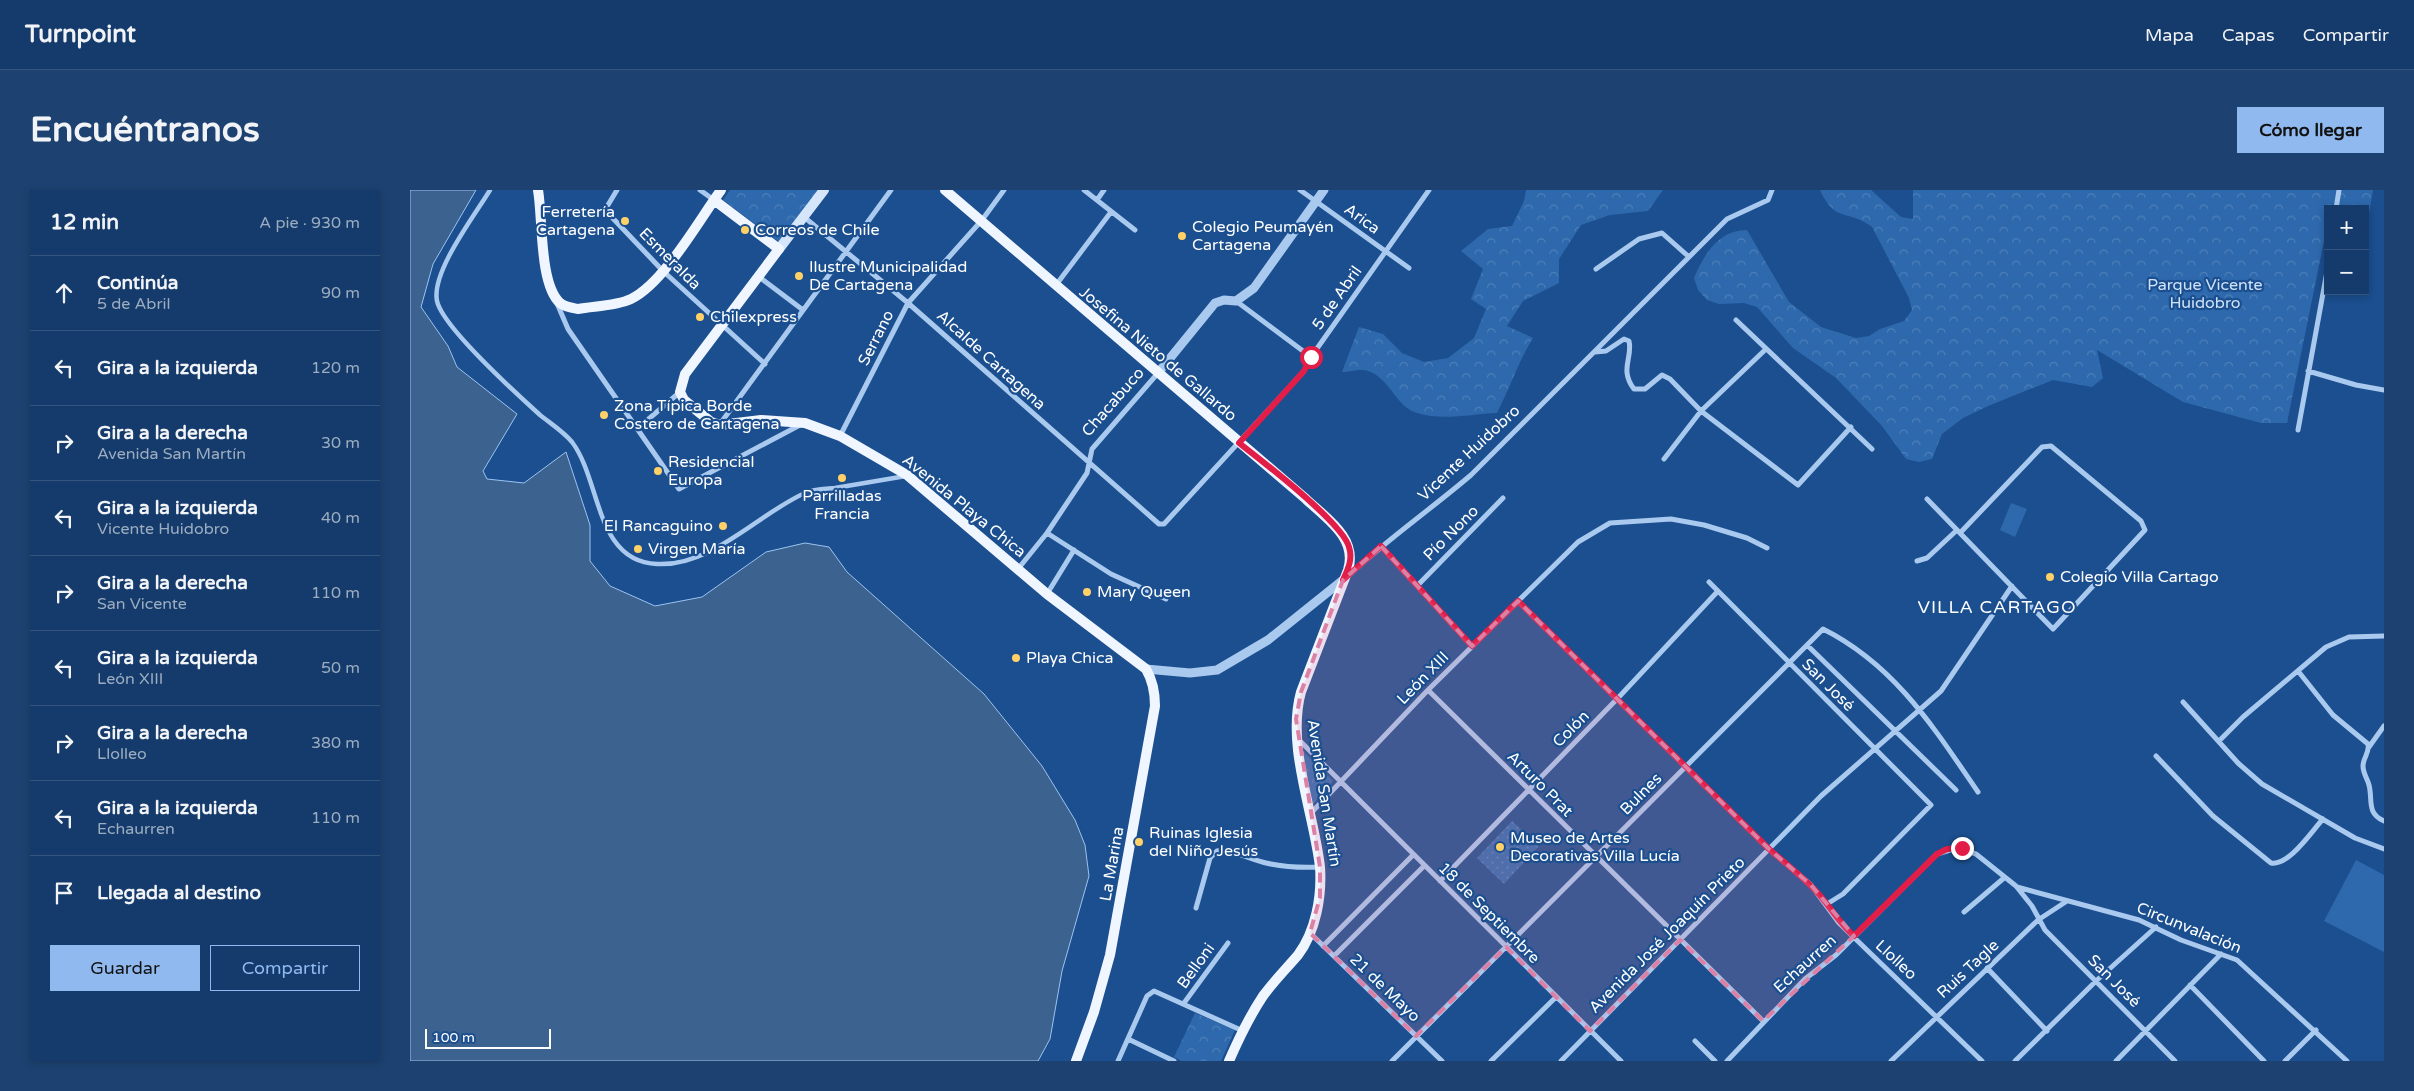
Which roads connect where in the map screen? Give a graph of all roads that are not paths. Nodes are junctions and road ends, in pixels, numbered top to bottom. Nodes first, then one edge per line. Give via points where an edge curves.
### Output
1 (490, 190) edge
2 (617, 190) edge
3 (700, 190) edge
4 (721, 190) edge
5 (824, 190) edge
6 (891, 190) edge
7 (945, 190) edge
8 (1004, 190) edge
9 (1084, 190) edge
10 (1104, 190) edge
11 (1300, 190) edge
12 (1324, 190) edge
13 (1429, 190) edge
14 (1772, 190) edge
15 (2339, 190) edge
16 (539, 192) edge
17 (714, 200) junction
18 (1097, 200) junction
19 (1316, 201) junction
20 (2337, 205) edge
21 (1111, 212) junction
22 (804, 216) junction
23 (982, 220) junction
24 (1134, 230) dead end
25 (778, 249) junction
26 (846, 251) junction
27 (1386, 252) junction
28 (1688, 256) junction
29 (1409, 268) dead end
30 (1596, 269) dead end
31 (663, 271) junction
32 (758, 276) junction
33 (1056, 286) junction
34 (2324, 287) edge
35 (554, 294) junction
36 (1236, 301) junction
37 (908, 303) junction
38 (803, 310) junction
39 (1736, 320) dead end
40 (721, 325) junction
41 (1766, 349) junction
42 (1595, 352) junction
43 (1311, 357) junction
44 (765, 364) junction
45 (2308, 371) junction
46 (1158, 373) junction
47 (2384, 390) edge
48 (680, 392) junction
49 (1702, 411) junction
50 (805, 422) junction
51 (720, 425) junction
52 (1851, 427) junction
53 (637, 429) junction
54 (2298, 430) dead end
55 (840, 436) junction
56 (1239, 443) junction
57 (1872, 449) dead end
58 (1664, 459) dead end
59 (1089, 463) junction
60 (907, 475) junction
61 (1503, 498) dead end
62 (1928, 499) dead end
63 (1160, 524) joint
64 (1959, 531) junction
65 (1047, 533) junction
66 (1348, 543) joint
67 (1381, 546) junction
68 (1767, 548) dead end
69 (1074, 550) junction
70 (1917, 561) dead end
71 (1018, 569) junction
72 (1343, 580) junction
73 (1709, 582) dead end
74 (1417, 586) junction
75 (2012, 586) junction
76 (1718, 591) junction
77 (1047, 594) junction
78 (1166, 599) dead end
79 (1518, 601) junction
80 (2384, 636) edge
81 (1807, 645) junction
82 (1472, 646) junction
83 (1789, 664) junction
84 (1146, 669) junction
85 (2298, 671) junction
86 (1428, 690) junction
87 (1618, 698) junction
88 (2182, 702) dead end
89 (1921, 709) junction
90 (2384, 726) edge
91 (1896, 730) junction
92 (1297, 738) junction
93 (2219, 741) junction
94 (2369, 747) junction
95 (1874, 748) junction
96 (2156, 756) dead end
97 (1686, 766) junction
98 (1339, 782) junction
99 (1529, 790) junction
100 (1956, 790) dead end
101 (1978, 792) dead end
102 (1311, 814) junction
103 (2323, 819) junction
104 (2384, 821) edge
105 (1769, 849) junction
106 (2384, 849) edge
107 (1976, 854) joint
108 (1413, 855) junction
109 (1596, 857) junction
110 (1424, 866) junction
111 (1320, 867) junction
112 (2004, 878) junction
113 (1440, 882) junction
114 (2016, 886) junction
115 (2067, 901) junction
116 (1827, 904) junction
117 (1196, 908) dead end
118 (1964, 912) dead end
119 (2038, 920) junction
120 (2156, 927) junction
121 (1310, 933) junction
122 (1854, 936) junction
123 (1680, 940) junction
124 (1228, 943) dead end
125 (1323, 946) junction
126 (1506, 947) junction
127 (2221, 954) junction
128 (1334, 956) junction
129 (1987, 968) junction
130 (2096, 981) junction
131 (2190, 985) junction
132 (1556, 997) junction
133 (1184, 1003) junction
134 (1937, 1015) junction
135 (1763, 1021) junction
136 (2146, 1030) junction
137 (2316, 1030) junction
138 (1243, 1031) junction
139 (1590, 1031) junction
140 (2047, 1032) junction
141 (1416, 1036) junction
142 (1128, 1039) junction
143 (1695, 1042) dead end
144 (1076, 1061) edge
145 (1118, 1061) edge
146 (1174, 1061) edge
147 (1229, 1061) edge
148 (1392, 1061) edge
149 (1442, 1061) edge
150 (1491, 1061) edge
151 (1561, 1061) edge
152 (1621, 1061) edge
153 (1715, 1061) edge
154 (1727, 1061) edge
155 (1891, 1061) edge
156 (1982, 1061) edge
157 (2015, 1061) edge
158 (2116, 1061) edge
159 (2176, 1061) edge
160 (2264, 1061) edge
161 (2285, 1061) edge
162 (2348, 1061) edge

1 - 60 street via 445,265 437,302 445,317 480,358 572,442 608,531 623,552 655,564 669,564 717,547 806,492
2 - 31 street, Esmeralda via 605,210
3 - 17 street
4 - 17 main road
5 - 22 main road
6 - 26 street
7 - 23 main road, Josefina Nieto de Gallardo
8 - 23 street, Serrano
9 - 18 street
10 - 18 street
11 - 19 street, Arica
12 - 19 street
13 - 27 street, 5 de Abril
14 - 28 street, Vicente Huidobro via 1768,200 1727,219
15 - 20 street
16 - 35 main road via 544,257
17 - 25 main road
17 - 31 main road
18 - 21 street
19 - 27 street, Arica
19 - 36 street via 1254,288
21 - 24 street
21 - 33 street
22 - 25 main road
22 - 26 street, Alcalde Cartagena
23 - 33 main road, Josefina Nieto de Gallardo
23 - 37 street, Serrano
25 - 32 main road
26 - 37 street, Alcalde Cartagena
26 - 38 street
27 - 29 street, Arica
27 - 43 street, 5 de Abril
28 - 30 street via 1662,233 1640,239
28 - 42 street, Vicente Huidobro
31 - 35 main road via 643,291 619,302 570,308
31 - 40 street, Esmeralda
32 - 38 street
32 - 40 main road
33 - 46 main road, Josefina Nieto de Gallardo
34 - 45 street
35 - 53 street via 568,329
36 - 43 street
36 - 46 street, Chacabuco via 1215,303
37 - 55 street, Serrano
37 - 59 street, Alcalde Cartagena
38 - 44 street
39 - 41 street
40 - 44 street, Esmeralda
40 - 48 main road via 685,374
41 - 49 street
41 - 52 street
42 - 49 street via 1601,353 1624,340 1629,341 1627,373 1634,389 1645,389 1662,375
42 - 67 street, Vicente Huidobro via 1471,474
43 - 56 street, 5 de Abril via 1304,371
44 - 51 street
45 - 47 street
45 - 54 street
46 - 56 main road, Josefina Nieto de Gallardo
46 - 59 street, Chacabuco via 1092,449
48 - 51 main road via 692,408
48 - 53 street
49 - 52 street via 1798,485
49 - 58 street
50 - 51 main road, Avenida Playa Chica via 760,420
50 - 53 street via 679,489
50 - 55 main road, Avenida Playa Chica
52 - 57 street
55 - 60 main road, Avenida Playa Chica
56 - 63 street, 5 de Abril via 1164,524
56 - 66 main road, Josefina Nieto de Gallardo via 1306,499
59 - 63 street, Alcalde Cartagena
59 - 65 street, Chacabuco via 1087,473
60 - 71 main road, Avenida Playa Chica
61 - 74 street, Pío Nono
62 - 64 street
64 - 70 street via 1927,558
64 - 75 street
64 - 75 street via 2042,447 2051,446 2141,521 2145,530 2053,630
65 - 69 street
65 - 71 street, Chacabuco
66 - 72 main road, Avenida San Martín via 1350,564
67 - 72 street, Vicente Huidobro
67 - 74 street
68 - 79 street, León XIII via 1704,525 1671,519 1610,523 1578,542
69 - 77 street
69 - 78 street via 1111,574
71 - 77 main road, Avenida Playa Chica
72 - 84 street, Vicente Huidobro via 1268,640 1217,670 1190,673
72 - 92 main road, Avenida San Martín via 1299,701
73 - 76 street, San José
74 - 82 street
75 - 89 street, Avenida José Joaquín Prieto via 1940,691
76 - 83 street, San José
76 - 87 street, Colón
77 - 84 main road, Avenida Playa Chica
79 - 82 street, León XIII
79 - 87 street, Llolleo
80 - 85 street via 2340,640 2326,647
81 - 83 street, Bulnes
81 - 89 street, Bulnes via 1823,629 1845,640
81 - 91 street
82 - 86 street, León XIII
83 - 95 street, San José
83 - 97 street, Bulnes
84 - 144 main road, La Marina via 1154,689 1155,706 1103,982
85 - 93 street
85 - 94 street via 2333,715
86 - 98 street, León XIII
86 - 99 street, Arturo Prat
87 - 97 street, Llolleo
87 - 99 street, Colón
88 - 93 street
89 - 91 street, Avenida José Joaquín Prieto
89 - 101 street
90 - 94 street
91 - 95 street, Avenida José Joaquín Prieto
91 - 100 street
92 - 98 street, 18 de Septiembre
92 - 102 main road, Avenida San Martín
93 - 103 street via 2262,784
94 - 104 street via 2363,765 2370,806 2375,816
95 - 105 street, Avenida José Joaquín Prieto
95 - 116 street, San José via 1931,805 1843,894
96 - 103 street via 2213,816 2271,863 2285,861
97 - 105 street, Llolleo
97 - 109 street, Bulnes
98 - 102 street, León XIII
98 - 108 street, 18 de Septiembre
99 - 109 street, Arturo Prat
99 - 113 street, Colón
102 - 111 main road, Avenida San Martín
103 - 106 street via 2355,838
105 - 116 street, Llolleo via 1811,885
105 - 123 street, Avenida José Joaquín Prieto
107 - 112 street, San José
107 - 122 street, Echaurren via 1957,848 1937,854
108 - 110 street, 18 de Septiembre
108 - 125 street
109 - 123 street, Arturo Prat
109 - 126 street, Bulnes
110 - 113 street, 18 de Septiembre
110 - 128 street
111 - 117 street via 1280,866 1220,850 1210,858
111 - 121 main road, Avenida San Martín via 1320,897
112 - 114 street, San José
112 - 118 street
113 - 126 street, 18 de Septiembre
114 - 115 street, Circunvalación
114 - 119 street, San José via 2032,906
115 - 119 street, Ruis Tagle
115 - 120 street, Circunvalación
116 - 122 street, Llolleo
119 - 129 street, Ruis Tagle
119 - 130 street, San José
120 - 127 street, Circunvalación
120 - 130 street
121 - 125 street, 21 de Mayo
121 - 138 main road, Avenida San Martín via 1298,954 1263,997
122 - 134 street, Llolleo
122 - 135 street, Echaurren via 1836,955 1804,979
123 - 135 street, Arturo Prat
123 - 139 street, Avenida José Joaquín Prieto
124 - 133 street, Belloni
125 - 128 street, 21 de Mayo
126 - 132 street, 18 de Septiembre
126 - 141 street, Bulnes
127 - 131 street
127 - 137 street, Circunvalación via 2245,965
128 - 141 street, 21 de Mayo
129 - 134 street, Ruis Tagle
129 - 140 street
130 - 136 street, San José
130 - 140 street
131 - 136 street
131 - 160 street
132 - 139 street, 18 de Septiembre
132 - 150 street
133 - 138 street
133 - 142 street via 1158,991 1151,992
134 - 155 street, Ruis Tagle
134 - 156 street, Llolleo
135 - 154 street, Echaurren
136 - 158 street
136 - 159 street, San José
137 - 161 street
137 - 162 street, Circunvalación
138 - 147 main road, Avenida San Martín
139 - 151 street, Avenida José Joaquín Prieto
139 - 152 street, 18 de Septiembre
140 - 157 street
141 - 148 street, Bulnes
141 - 149 street, 21 de Mayo
142 - 145 street
142 - 146 street
143 - 153 street

